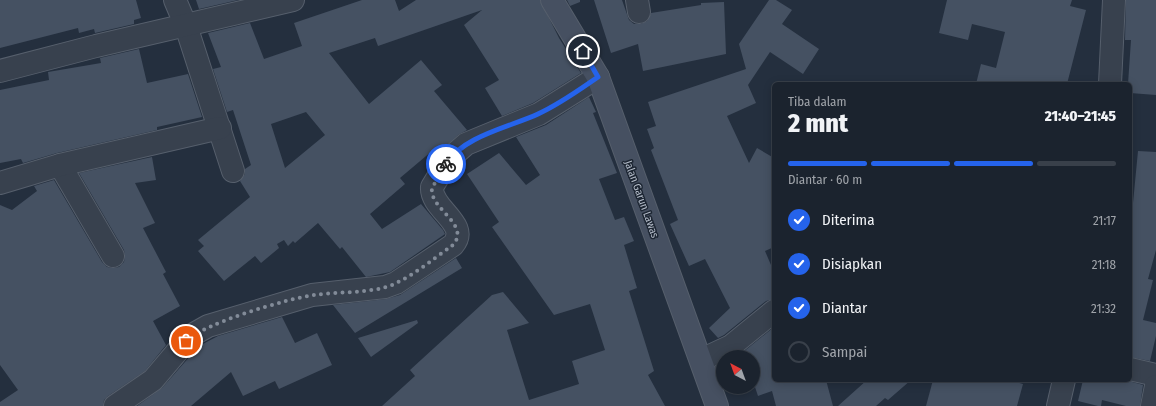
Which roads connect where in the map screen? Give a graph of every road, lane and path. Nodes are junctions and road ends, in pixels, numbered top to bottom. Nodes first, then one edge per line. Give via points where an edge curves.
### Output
1 (174, 0) edge
2 (293, 0) edge
3 (552, 0) edge
4 (1114, 0) edge
5 (186, 26) junction
6 (0, 71) edge
7 (598, 77) junction
8 (1110, 82) edge
9 (220, 128) junction
10 (60, 165) junction
11 (233, 170) dead end
12 (0, 183) edge
13 (113, 256) dead end
14 (772, 313) edge
15 (701, 360) junction
16 (1132, 369) edge
17 (1156, 375) edge
18 (1064, 382) edge
19 (1156, 386) edge
20 (115, 406) edge
21 (717, 406) edge
22 (1058, 406) edge
23 (1152, 406) edge

1 - 5 street
2 - 5 street
3 - 7 main road, Jalan Garun Lawas
4 - 8 street
5 - 6 street
5 - 9 street
7 - 15 main road, Jalan Garun Lawas
7 - 20 street via 549,108 466,144 454,152 432,188 435,200 458,230 458,238 453,245 396,283 385,287 312,295 208,326 192,335 153,380
9 - 10 street
9 - 11 street
10 - 12 street
10 - 13 street
14 - 15 street via 731,346
15 - 21 main road, Jalan Garun Lawas
16 - 17 street
18 - 22 street
19 - 23 street

